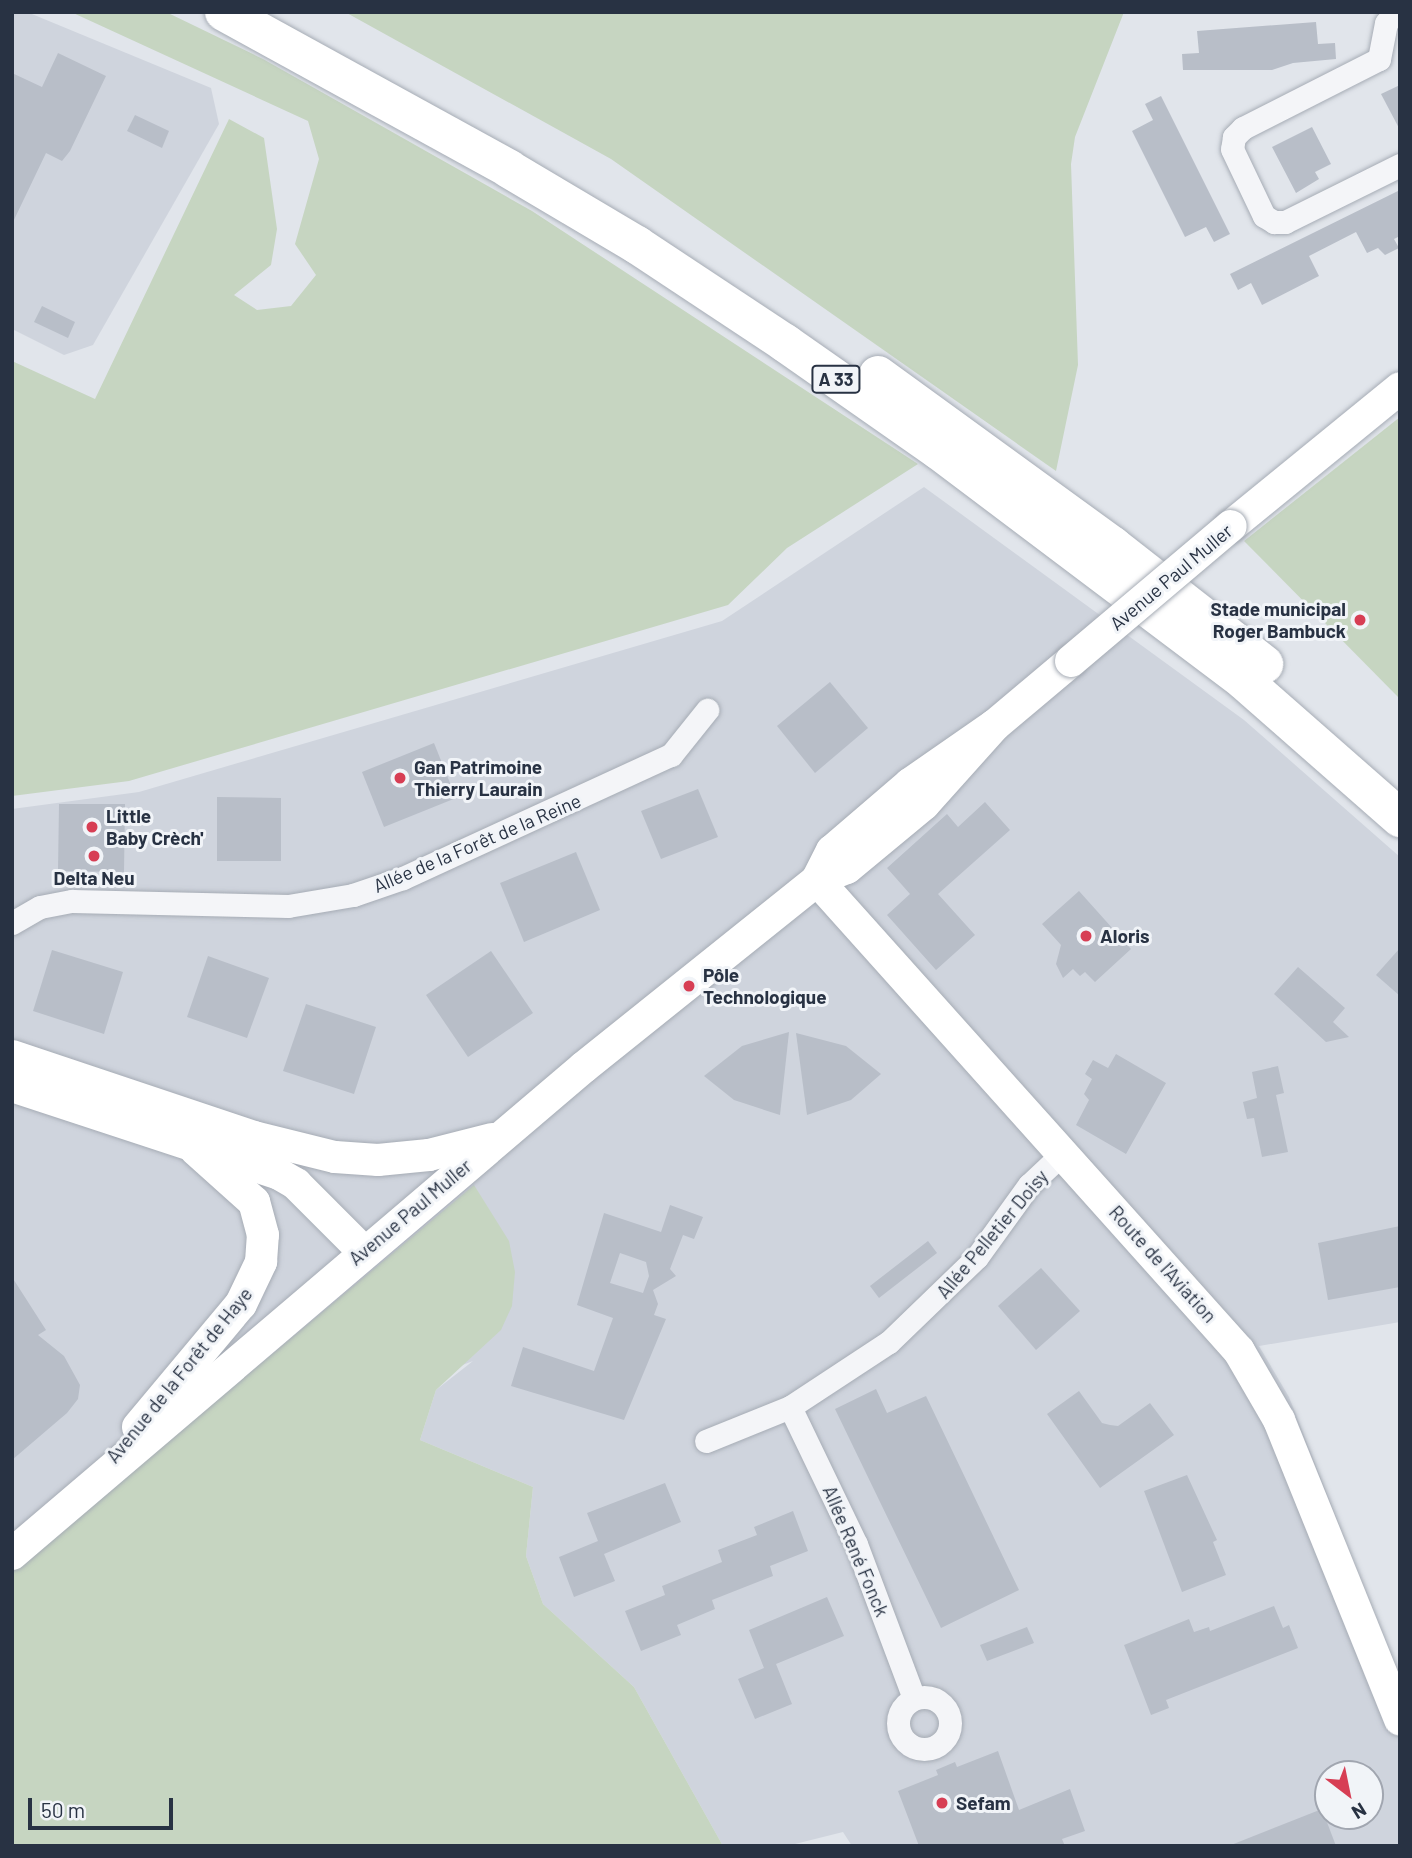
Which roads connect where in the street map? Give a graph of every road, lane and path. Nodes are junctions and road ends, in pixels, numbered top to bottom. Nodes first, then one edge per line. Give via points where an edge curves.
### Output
1 (223, 12) edge
2 (279, 12) edge
3 (1395, 12) edge
4 (1400, 165) edge
5 (1400, 388) edge
6 (1400, 399) edge
7 (1350, 430) junction
8 (707, 710) dead end
9 (1400, 783) edge
10 (1400, 818) edge
11 (817, 880) junction
12 (12, 923) edge
13 (12, 1056) edge
14 (12, 1086) edge
15 (254, 1137) junction
16 (500, 1137) junction
17 (195, 1149) junction
18 (1063, 1153) junction
19 (363, 1251) junction
20 (790, 1407) junction
21 (706, 1441) dead end
22 (81, 1496) junction
23 (12, 1554) edge
24 (914, 1698) dead end
25 (1400, 1718) edge

1 - 10 highway, A 33 via 637,245 796,351 939,450 1244,681
2 - 9 highway, A 33 via 460,111 655,227 901,391 1260,660
3 - 4 street via 1386,23 1379,59 1243,128 1234,137 1232,149 1264,216 1274,222 1285,222
5 - 7 street, Avenue Paul Muller
6 - 7 street, Avenue Paul Muller
7 - 11 street, Avenue Paul Muller, bridge via 995,725 924,804 847,868
8 - 12 street, Allée de la Forêt de la Reine via 671,755 403,878 353,895 288,906 72,901 40,907
11 - 16 street, Avenue Paul Muller
11 - 18 street, Route de l'Aviation
13 - 15 street
14 - 17 street, Avenue de la Forêt de Haye
15 - 16 street via 335,1157 378,1160 429,1155
15 - 19 street via 324,1186 352,1220
16 - 19 street, Avenue Paul Muller
17 - 19 street, Avenue de la Forêt de Haye via 279,1174 296,1184
17 - 22 street, Avenue de la Forêt de Haye via 254,1202 262,1235 256,1281
18 - 20 street, Allée Pelletier Doisy via 1029,1185 977,1257 937,1300 859,1364
18 - 25 street, Route de l'Aviation via 1223,1331 1264,1391 1308,1487
19 - 22 street, Avenue Paul Muller
20 - 21 street, Allée Pelletier Doisy
20 - 24 street, Allée René Fonck via 856,1544
22 - 23 street, Avenue Paul Muller

